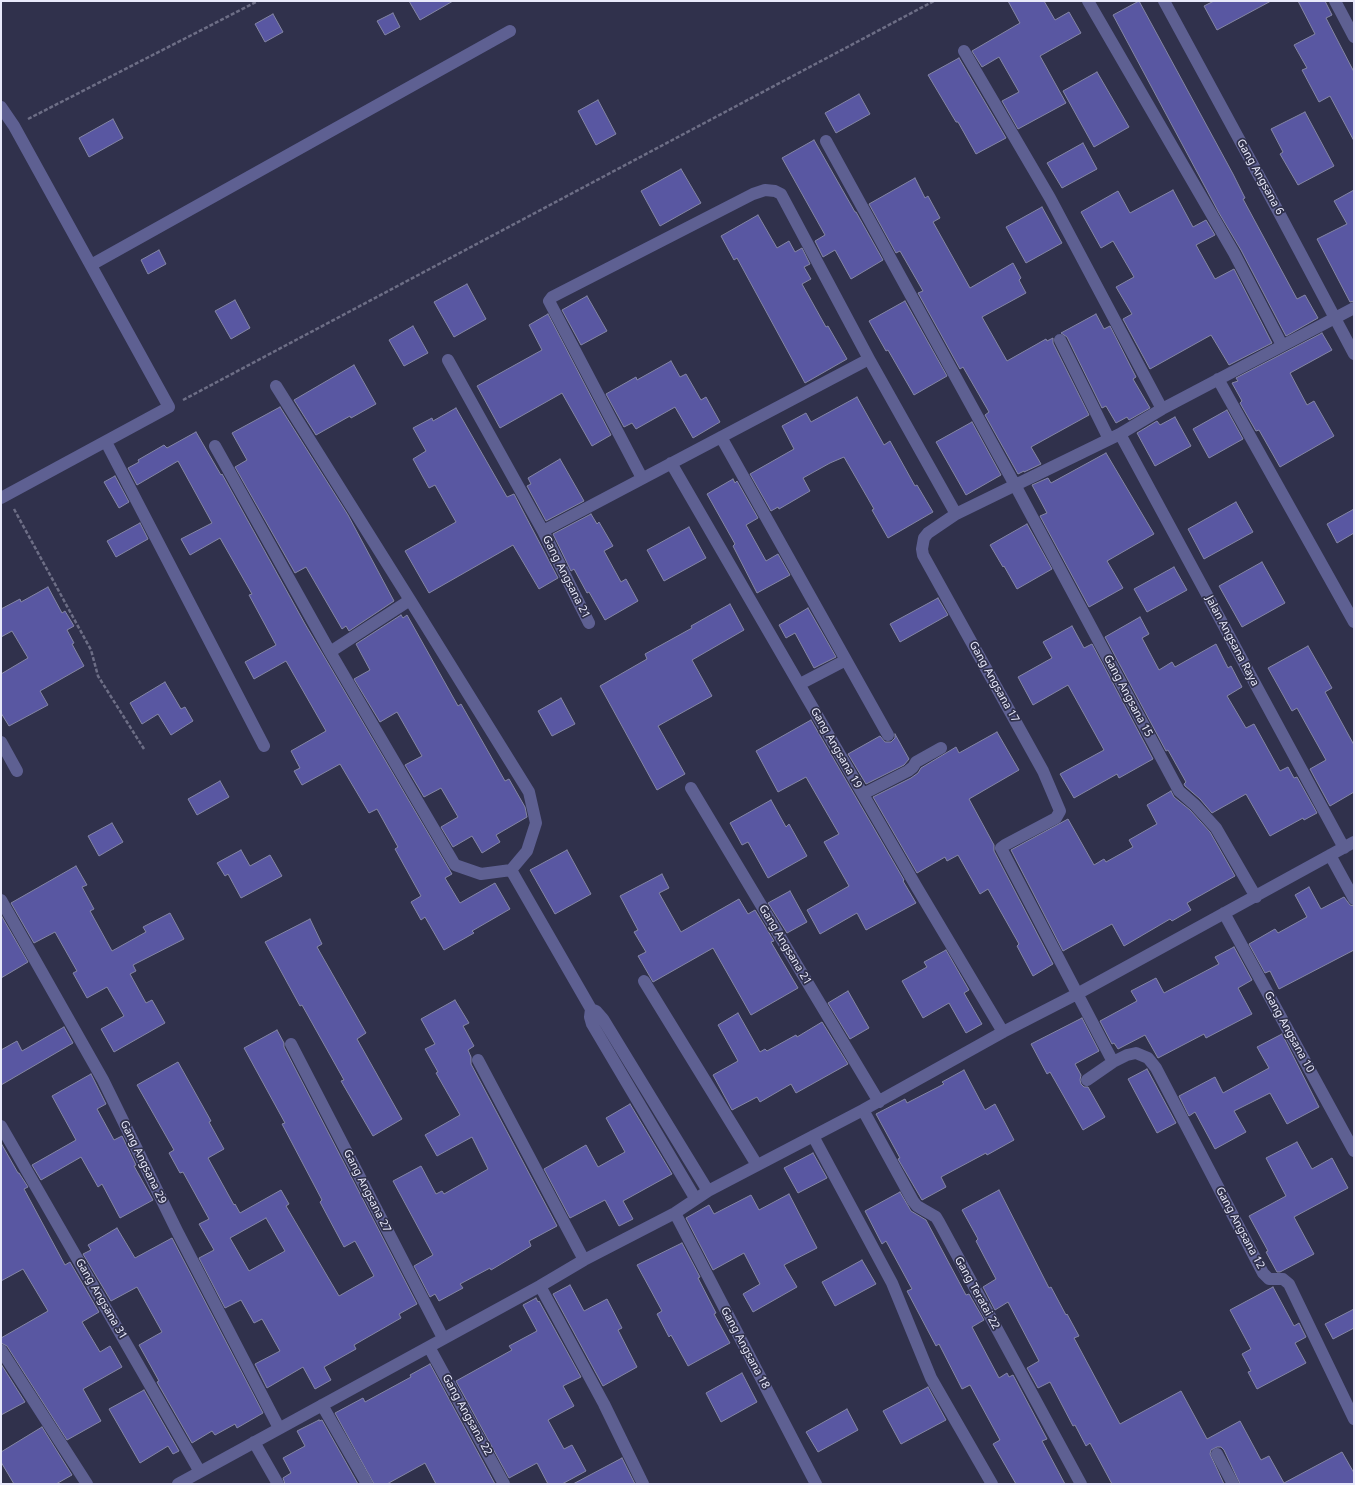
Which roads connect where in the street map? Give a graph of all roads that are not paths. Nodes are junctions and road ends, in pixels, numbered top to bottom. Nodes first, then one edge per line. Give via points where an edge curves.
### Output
1 (1088, 1) edge
2 (1164, 1) edge
3 (1335, 1) edge
4 (510, 31) dead end
5 (1354, 37) edge
6 (964, 51) dead end
7 (1, 107) edge
8 (826, 141) dead end
9 (90, 265) junction
10 (1354, 308) edge
11 (1334, 317) junction
12 (1060, 340) dead end
13 (1282, 345) junction
14 (1354, 354) edge
15 (869, 359) junction
16 (448, 360) dead end
17 (1218, 379) junction
18 (276, 386) dead end
19 (1162, 409) junction
20 (1115, 436) junction
21 (721, 437) junction
22 (106, 442) junction
23 (214, 446) dead end
24 (671, 463) junction
25 (642, 478) junction
26 (1015, 485) junction
27 (3, 496) edge
28 (956, 514) junction
29 (542, 531) junction
30 (410, 600) junction
31 (1354, 622) edge
32 (589, 623) dead end
33 (330, 652) junction
34 (846, 660) junction
35 (800, 684) junction
36 (888, 735) dead end
37 (1, 742) edge
38 (264, 746) dead end
39 (941, 748) dead end
40 (17, 771) dead end
41 (691, 788) dead end
42 (863, 794) junction
43 (1349, 845) edge
44 (1330, 855) junction
45 (511, 870) junction
46 (1256, 897) junction
47 (1354, 899) edge
48 (1, 900) edge
49 (1224, 913) junction
50 (644, 981) dead end
51 (1077, 994) junction
52 (591, 1009) junction
53 (1003, 1032) junction
54 (291, 1044) dead end
55 (478, 1060) dead end
56 (1113, 1062) junction
57 (1087, 1080) dead end
58 (879, 1102) junction
59 (863, 1110) junction
60 (1, 1126) edge
61 (813, 1136) junction
62 (1354, 1152) edge
63 (757, 1165) junction
64 (708, 1190) junction
65 (695, 1198) junction
66 (675, 1213) junction
67 (584, 1260) junction
68 (540, 1286) junction
69 (443, 1338) junction
70 (429, 1347) junction
71 (1, 1350) edge
72 (322, 1405) junction
73 (1354, 1419) edge
74 (279, 1428) junction
75 (254, 1442) junction
76 (1217, 1454) dead end
77 (200, 1472) junction
78 (87, 1484) edge
79 (178, 1484) edge
80 (278, 1484) edge
81 (367, 1484) edge
82 (504, 1484) edge
83 (643, 1484) edge
84 (816, 1484) edge
85 (992, 1484) edge
86 (1081, 1484) edge
87 (1233, 1484) edge

1 - 13 street via 1234,253
2 - 11 street, Gang Angsana 6
3 - 5 street
4 - 9 street
6 - 19 street via 1050,198
7 - 9 street via 14,126
8 - 26 street, Gang Angsana 15
9 - 22 street via 169,407
10 - 11 street
11 - 13 street
11 - 14 street, Gang Angsana 6
12 - 20 street, Jalan Angsana Raya
13 - 17 street
15 - 21 street
15 - 25 street via 781,194 775,190 753,194 552,297 549,301
15 - 28 street
16 - 29 street, Gang Angsana 21
17 - 19 street
17 - 31 street
18 - 30 street
19 - 20 street
20 - 26 street
20 - 43 street, Jalan Angsana Raya
21 - 24 street
21 - 34 street
22 - 27 street
22 - 38 street
23 - 33 street
24 - 25 street
24 - 35 street, Gang Angsana 19
25 - 29 street
26 - 28 street
26 - 46 street, Gang Angsana 15 via 1179,791 1216,828
28 - 51 street, Gang Angsana 17 via 928,533 924,538 923,555 1043,771 1059,808 1056,818 1001,848
29 - 32 street, Gang Angsana 21
30 - 33 street
30 - 45 street via 529,792 536,823 527,851
33 - 45 street via 456,865 481,874
34 - 35 street
34 - 36 street
35 - 42 street, Gang Angsana 19
37 - 40 street
39 - 42 street via 916,762 908,771
41 - 58 street, Gang Angsana 21
42 - 53 street, Gang Angsana 19
43 - 44 street
44 - 46 street
44 - 47 street
45 - 52 street
46 - 49 street
48 - 74 street, Gang Angsana 29 via 103,1080 177,1231
49 - 51 street
49 - 62 street, Gang Angsana 10
50 - 63 street
51 - 53 street
51 - 56 street
52 - 64 street via 603,1019
52 - 65 street via 592,1024
53 - 58 street
54 - 69 street, Gang Angsana 27
55 - 67 street
56 - 57 street, Gang Angsana 12
56 - 73 street, Gang Angsana 12 via 1136,1053 1148,1058 1156,1068 1263,1273 1269,1279 1283,1279 1289,1284
58 - 59 street
59 - 61 street
59 - 86 street, Gang Teratai 22 via 912,1201 936,1217 939,1222
60 - 77 street, Gang Angsana 31
61 - 63 street
61 - 85 street via 892,1282 931,1378
63 - 64 street
64 - 65 street
65 - 66 street
66 - 67 street
66 - 84 street, Gang Angsana 18
67 - 68 street
68 - 69 street
68 - 83 street via 604,1404
69 - 70 street
70 - 72 street
70 - 82 street, Gang Angsana 22
71 - 78 street
72 - 74 street
72 - 81 street
74 - 75 street
75 - 77 street
75 - 80 street
76 - 87 street
77 - 79 street

